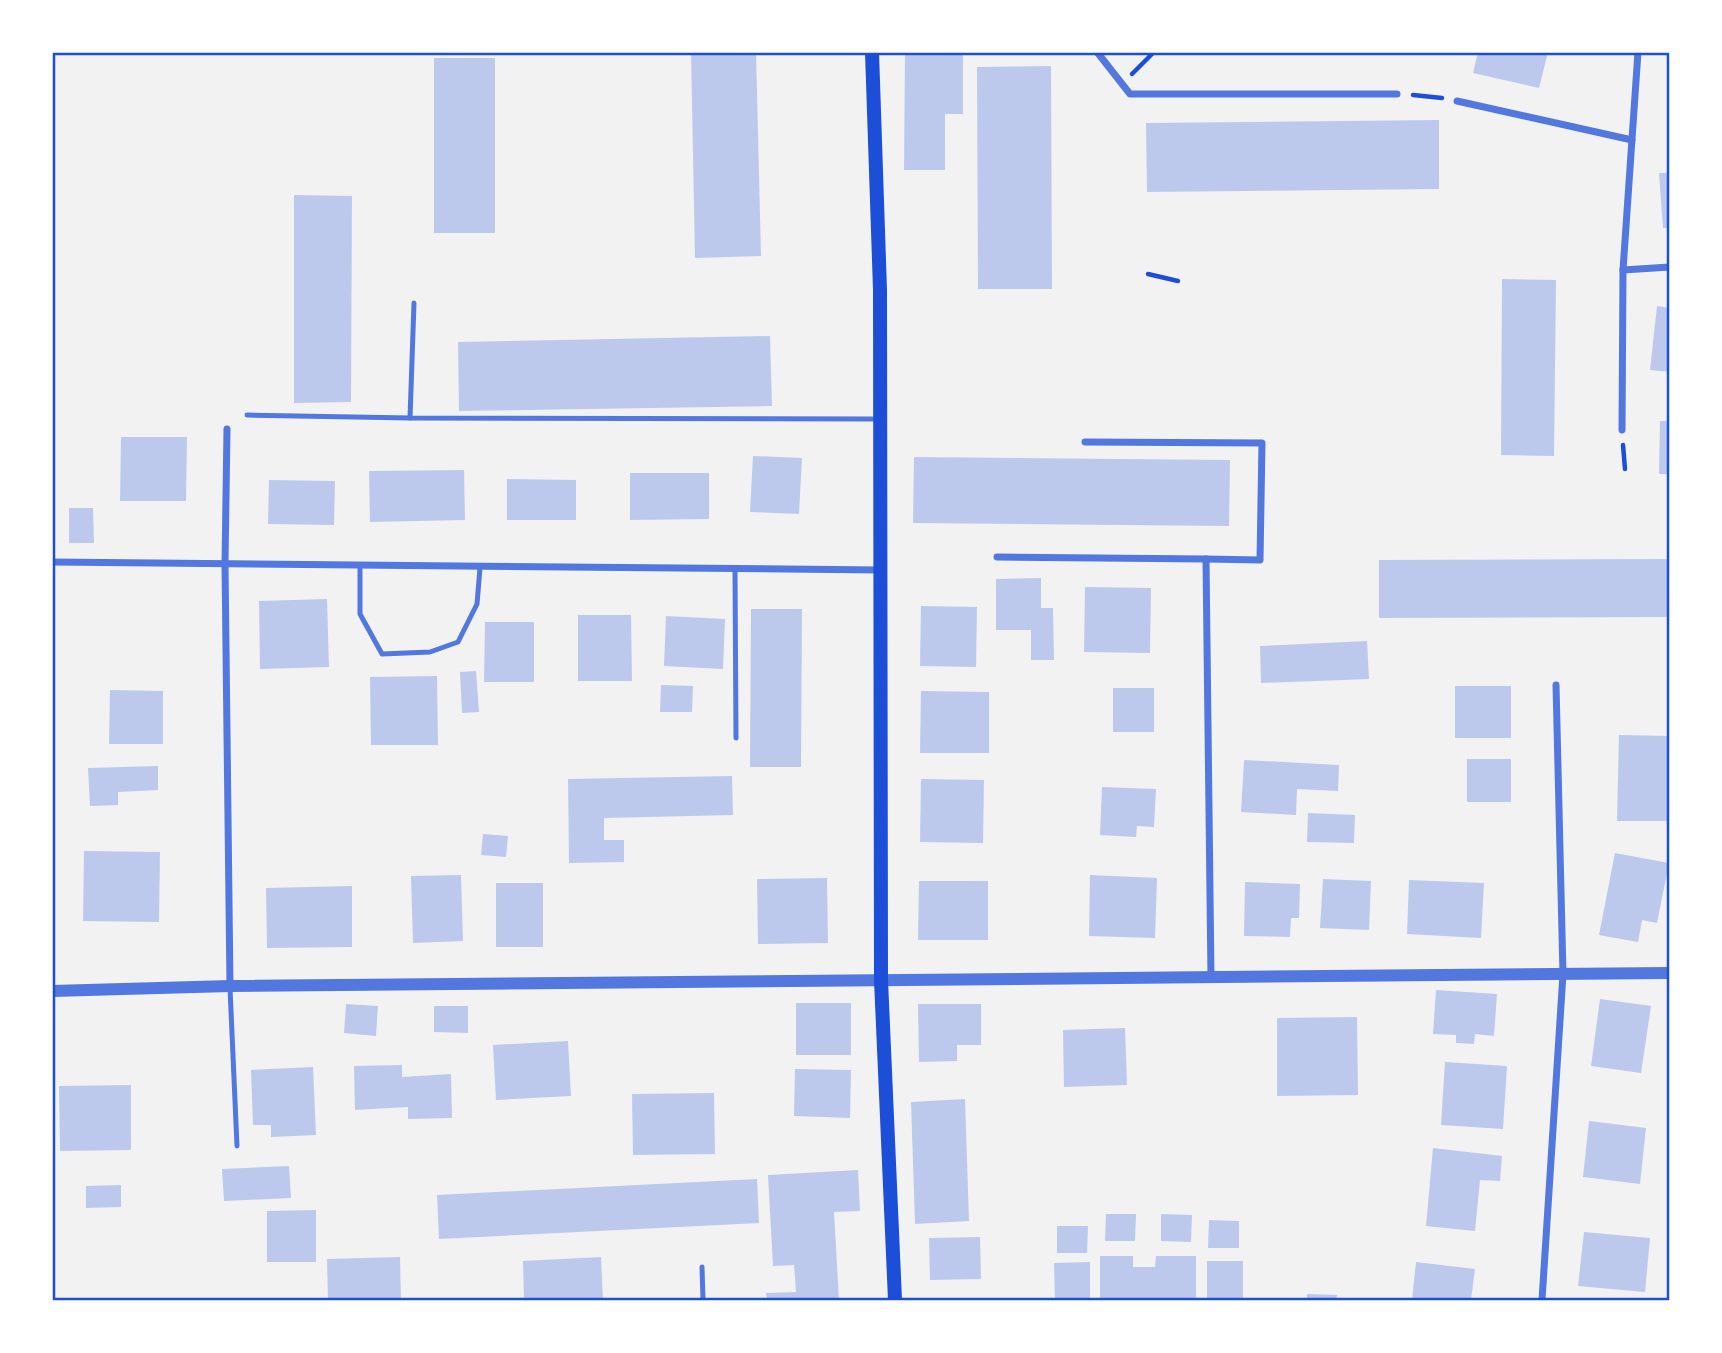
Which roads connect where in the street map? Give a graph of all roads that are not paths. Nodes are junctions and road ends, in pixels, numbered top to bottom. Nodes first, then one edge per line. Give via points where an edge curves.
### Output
1 (872, 52) edge
2 (1097, 52) edge
3 (1638, 52) edge
4 (1397, 94) road end
5 (1457, 101) road end
6 (1632, 140) junction
7 (1670, 267) edge
8 (1623, 270) junction
9 (414, 303) dead end
10 (247, 415) dead end
11 (410, 418) junction
12 (880, 419) junction
13 (227, 429) dead end
14 (1622, 430) road end
15 (1084, 442) dead end
16 (998, 557) dead end
17 (1206, 559) junction
18 (52, 562) edge
19 (225, 564) junction
20 (360, 565) junction
21 (480, 568) junction
22 (735, 570) junction
23 (881, 570) junction
24 (1556, 685) dead end
25 (736, 738) dead end
26 (1670, 973) edge
27 (1563, 974) junction
28 (1211, 977) junction
29 (881, 980) junction
30 (230, 986) junction
31 (52, 991) edge
32 (237, 1146) dead end
33 (702, 1267) dead end
34 (703, 1300) edge
35 (895, 1300) edge
36 (1542, 1300) edge

1 - 12 main road
2 - 4 street via 1130,94
3 - 6 street
5 - 6 street
6 - 8 street
7 - 8 street
8 - 14 street
9 - 11 lane
10 - 11 lane
11 - 12 lane
12 - 23 main road
13 - 19 street
15 - 17 street via 1262,443 1260,560
16 - 17 street
17 - 28 street
18 - 19 street
19 - 20 street
19 - 30 street
20 - 21 street
20 - 21 lane via 360,614 382,653 430,652 458,642 477,604
21 - 22 street
22 - 23 street
22 - 25 lane
23 - 29 main road
24 - 27 street
26 - 27 street
27 - 28 street
27 - 36 street
28 - 29 street
29 - 30 street
29 - 35 main road
30 - 31 street
30 - 32 lane
33 - 34 lane

